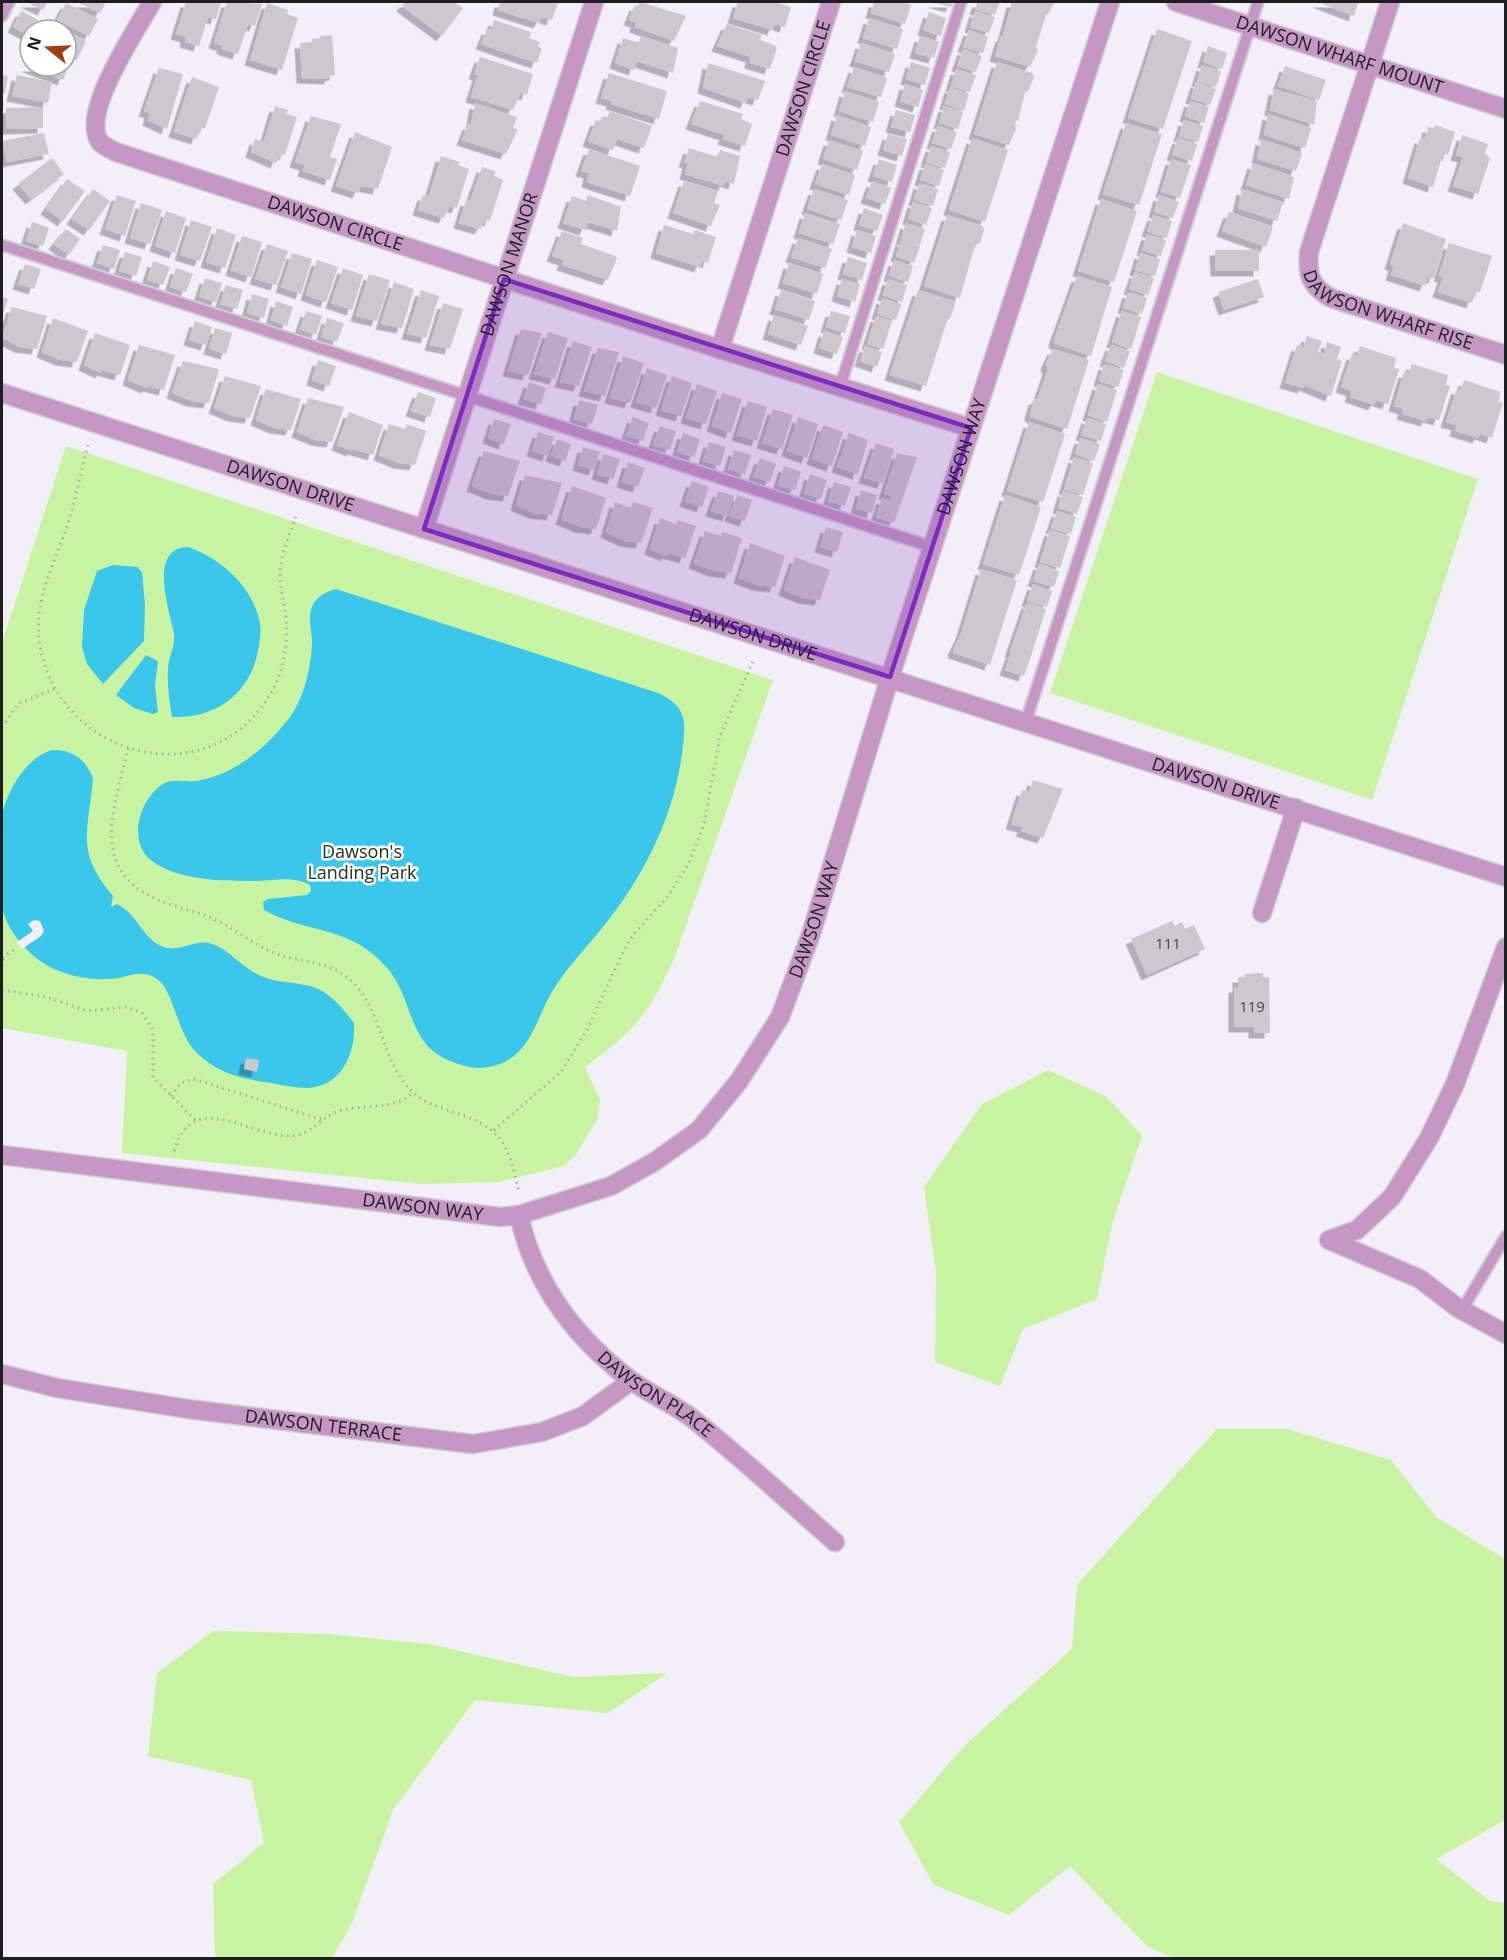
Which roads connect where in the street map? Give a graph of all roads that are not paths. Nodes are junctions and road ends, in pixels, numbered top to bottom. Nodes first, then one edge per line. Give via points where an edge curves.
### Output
1 (9, 2) edge
2 (152, 2) edge
3 (594, 2) edge
4 (831, 2) edge
5 (961, 2) edge
6 (1110, 2) edge
7 (1176, 2) edge
8 (1258, 2) edge
9 (1390, 2) edge
10 (2, 16) edge
11 (1249, 26) junction
12 (1370, 65) junction
13 (1506, 110) edge
14 (2, 244) edge
15 (504, 279) junction
16 (720, 349) junction
17 (1506, 355) edge
18 (840, 387) junction
19 (2, 393) edge
20 (466, 396) junction
21 (971, 428) junction
22 (424, 529) junction
23 (932, 548) junction
24 (890, 677) junction
25 (1026, 721) junction
26 (1296, 808) junction
27 (1506, 877) edge
28 (1262, 913) dead end
29 (1506, 947) edge
30 (2, 1155) edge
31 (519, 1215) junction
32 (1506, 1236) edge
33 (1462, 1310) junction
34 (1506, 1334) edge
35 (2, 1374) edge
36 (631, 1380) junction
37 (835, 1542) dead end

1 - 10 lane
2 - 15 street, DAWSON CIRCLE via 100,98 95,128 100,143 116,152
3 - 15 street, DAWSON MANOR
4 - 16 street, DAWSON CIRCLE
5 - 18 lane
6 - 21 street, DAWSON WAY
7 - 11 street, DAWSON WHARF MOUNT
8 - 11 lane
9 - 12 street, DAWSON WHARF RISE
11 - 12 street, DAWSON WHARF MOUNT
11 - 25 lane
12 - 13 street, DAWSON WHARF MOUNT
12 - 17 street, DAWSON WHARF RISE via 1309,252 1309,279 1318,291 1331,298
14 - 20 lane
15 - 16 street, DAWSON CIRCLE
15 - 20 street, DAWSON MANOR
16 - 18 street, DAWSON CIRCLE
18 - 21 street, DAWSON CIRCLE
19 - 22 street, DAWSON DRIVE
20 - 22 street, DAWSON MANOR
20 - 23 lane
21 - 23 street, DAWSON WAY
22 - 24 street, DAWSON DRIVE
23 - 24 street, DAWSON WAY
24 - 25 street, DAWSON DRIVE
24 - 31 street, DAWSON WAY via 812,934 780,1017 740,1081 699,1130 654,1162 611,1186
25 - 26 street, DAWSON DRIVE
26 - 27 street, DAWSON DRIVE
26 - 28 street
29 - 33 street via 1455,1084 1429,1138 1392,1197 1357,1230 1329,1240 1420,1279
30 - 31 street, DAWSON WAY via 500,1217
31 - 36 street, DAWSON PLACE via 526,1245 557,1306
32 - 33 lane
33 - 34 street
35 - 36 street, DAWSON TERRACE via 57,1388 188,1409 473,1444 542,1432 583,1416
36 - 37 street, DAWSON PLACE via 692,1418

